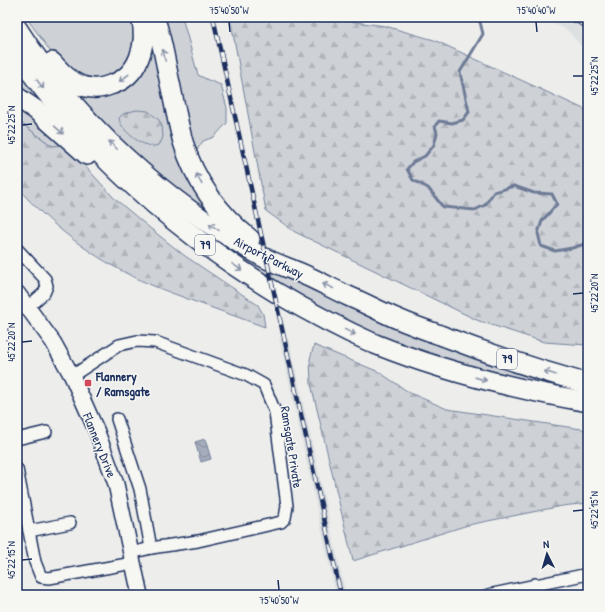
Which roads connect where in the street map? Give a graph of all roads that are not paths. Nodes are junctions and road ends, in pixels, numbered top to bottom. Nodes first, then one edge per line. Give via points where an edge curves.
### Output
1 (141, 17) edge
2 (154, 17) edge
3 (17, 18) edge
4 (17, 28) edge
5 (17, 53) edge
6 (17, 97) edge
7 (17, 249) edge
8 (211, 249) junction
9 (297, 272) junction
10 (17, 293) edge
11 (28, 307) junction
12 (72, 376) junction
13 (588, 384) edge
14 (588, 402) edge
15 (117, 419) dead end
16 (46, 432) dead end
17 (17, 439) edge
18 (17, 469) edge
19 (70, 523) dead end
20 (29, 531) junction
21 (151, 548) junction
22 (132, 558) junction
23 (588, 574) edge
24 (536, 590) edge
25 (140, 595) edge
26 (488, 595) edge

1 -> 3 highway via 142,50 134,68 123,80 94,88 75,83 60,72
9 -> 2 highway via 230,222 198,178 180,132
9 -> 4 highway, Airport Parkway / 79 via 263,257 224,234 174,199 131,162 85,117 44,67
5 -> 8 highway, Airport Parkway / 79 via 56,104 120,173
6 -> 8 highway via 36,110 161,216
7 - 11 street via 45,279 47,286 44,293
8 -> 14 highway, Airport Parkway / 79 via 295,304 376,344 444,369 538,393
13 -> 9 highway, Airport Parkway / 79 via 477,350 399,320
10 - 11 street, Flannery Drive
11 - 12 street, Flannery Drive via 53,342
12 - 21 street, Ramsgate Private via 119,345 137,341 154,342 246,375 264,385 275,412 287,506 285,518 282,522 198,541
12 - 22 street, Flannery Drive via 97,432 116,484
15 - 21 street, Flannery Drive via 135,470
16 - 17 street
18 - 20 street
19 - 20 street
20 - 22 street, Ramsgate Private via 35,562 41,577 50,578
21 - 22 street, Ramsgate Private
22 - 25 street, Flannery Drive
23 - 24 street
24 - 26 street

